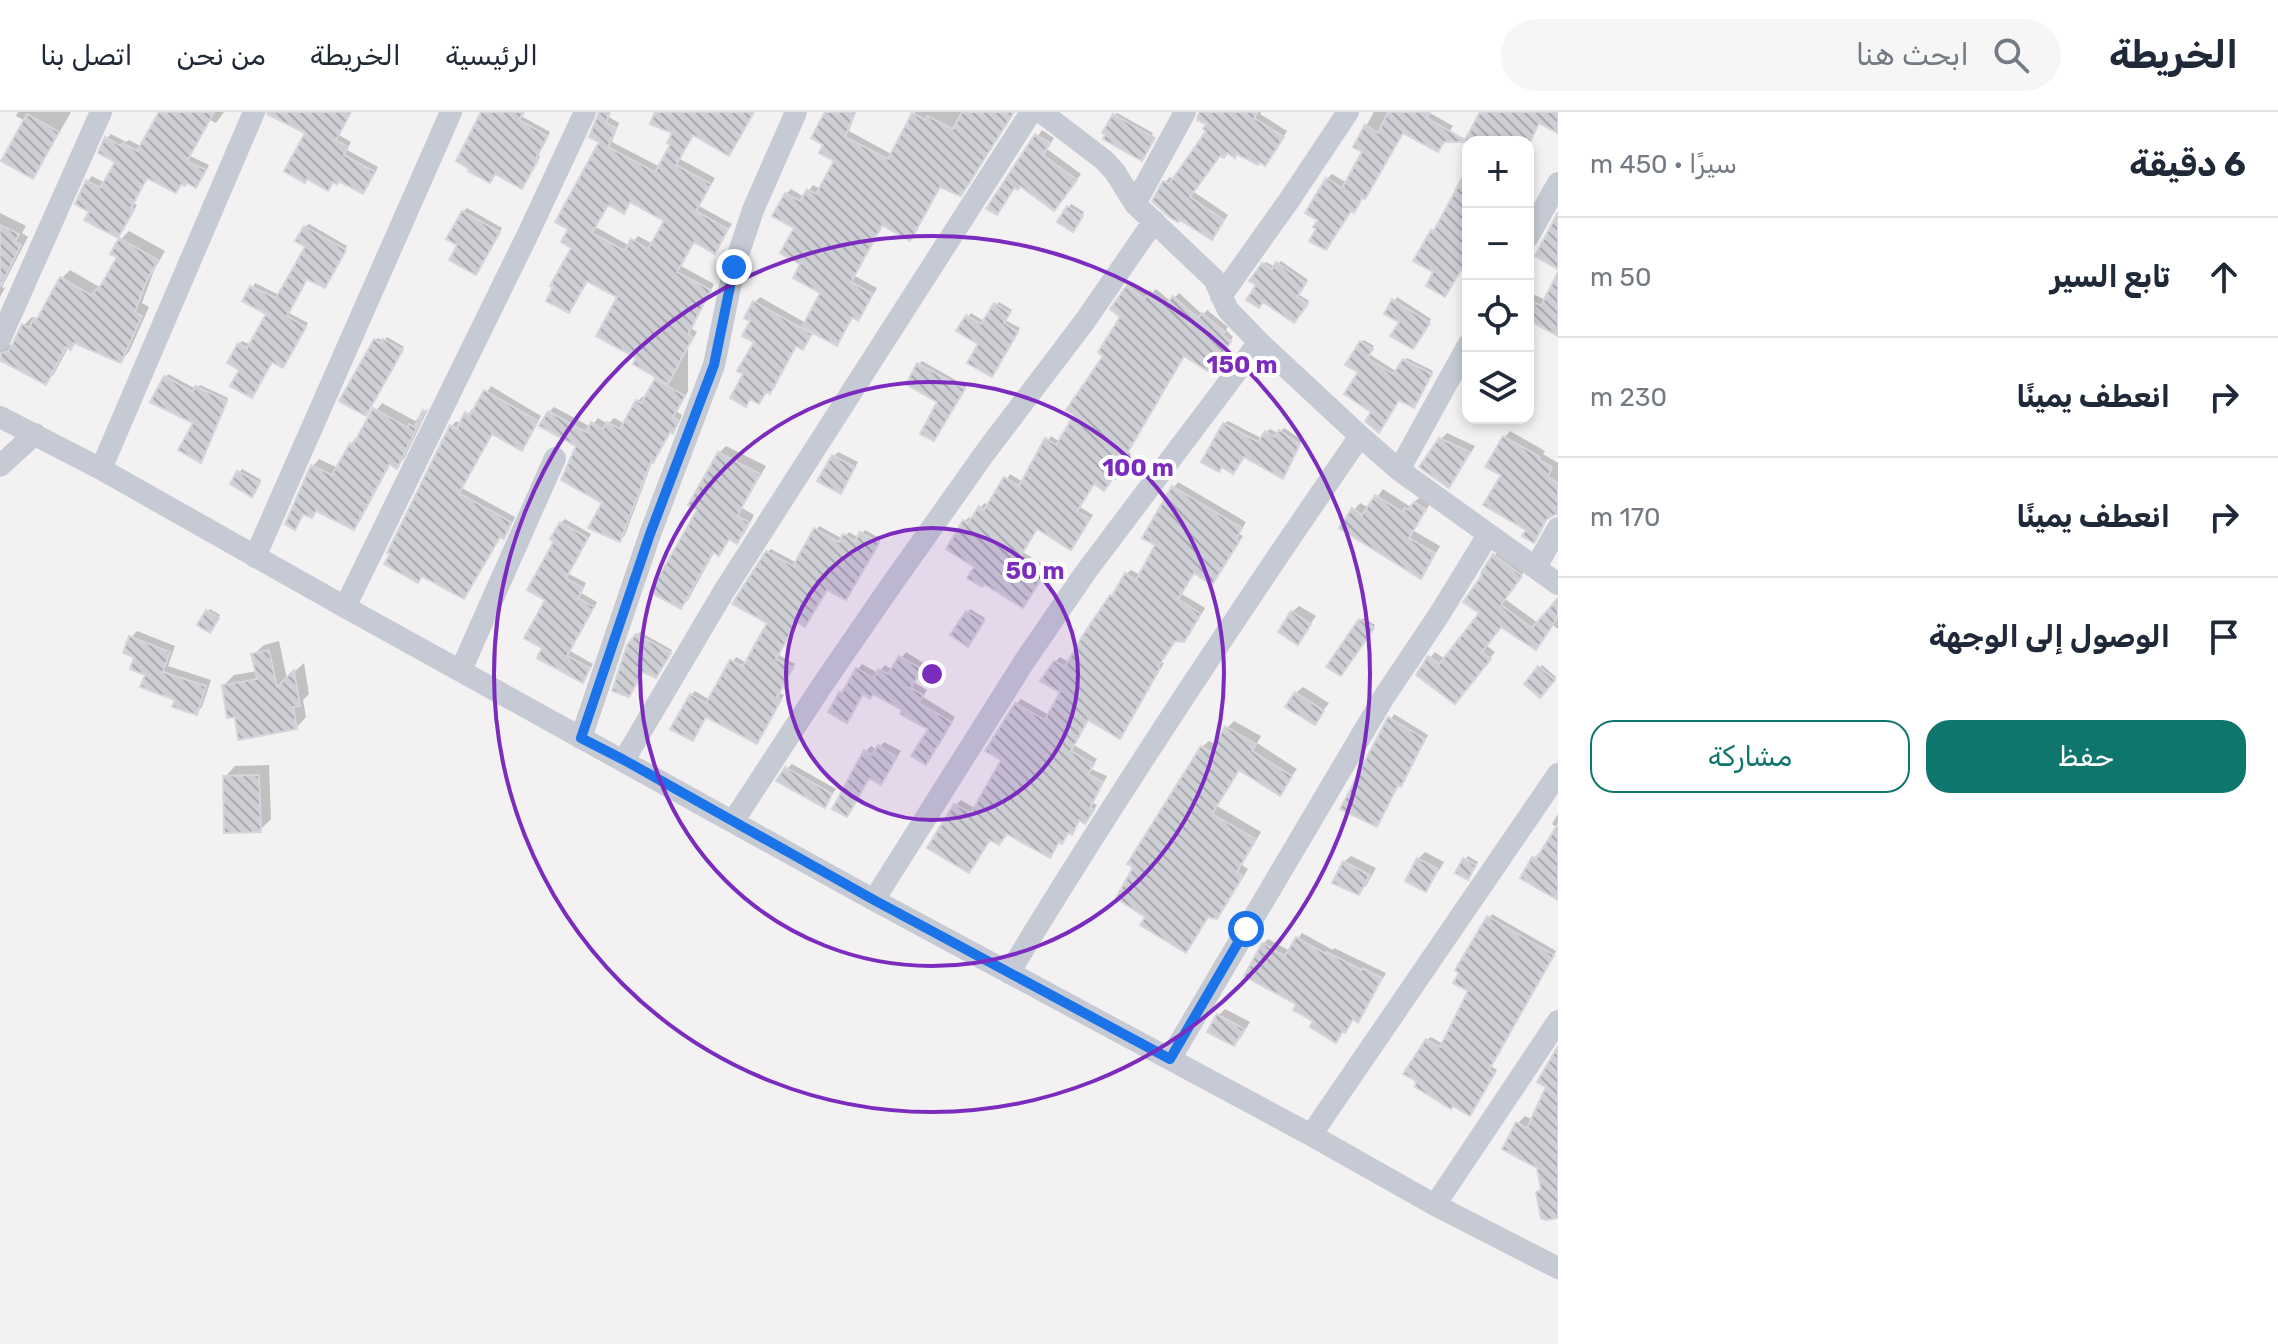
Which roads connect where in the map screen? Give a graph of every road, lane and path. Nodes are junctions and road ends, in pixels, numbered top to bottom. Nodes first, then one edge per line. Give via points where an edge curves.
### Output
1 (101, 112) edge
2 (254, 112) edge
3 (451, 112) edge
4 (585, 112) edge
5 (796, 112) edge
6 (1031, 112) edge
7 (1041, 112) edge
8 (1185, 112) edge
9 (1348, 112) edge
10 (1558, 183) edge
11 (1135, 204) junction
12 (1154, 221) junction
13 (1534, 226) edge
14 (1221, 296) junction
15 (0, 339) edge
16 (1259, 342) junction
17 (1464, 352) edge
18 (0, 417) edge
19 (35, 434) junction
20 (1360, 436) junction
21 (555, 458) dead end
22 (0, 466) edge
23 (101, 469) junction
24 (1399, 470) junction
25 (1558, 528) edge
26 (1488, 535) junction
27 (255, 557) junction
28 (1536, 567) junction
29 (1558, 584) edge
30 (345, 607) junction
31 (461, 670) junction
32 (581, 738) junction
33 (624, 760) junction
34 (1558, 774) edge
35 (734, 820) junction
36 (874, 900) junction
37 (1009, 973) junction
38 (1558, 1021) edge
39 (1170, 1059) junction
40 (1311, 1135) junction
41 (1435, 1205) junction
42 (1558, 1268) edge

1 - 15 street
2 - 23 street
3 - 27 street
4 - 30 street
5 - 32 street via 753,210 734,267 714,365
6 - 33 street via 724,591
7 - 11 street via 1104,160
8 - 11 street
9 - 14 street
10 - 13 street
11 - 12 street
12 - 14 street via 1214,279
12 - 35 street via 887,591
14 - 16 street
16 - 20 street
16 - 36 street via 1050,624
17 - 24 street
18 - 19 street
19 - 22 street
19 - 23 street
20 - 24 street
20 - 37 street via 1229,626
21 - 31 street
23 - 27 street
24 - 26 street
25 - 28 street
26 - 28 street
26 - 39 street via 1384,697
27 - 30 street
28 - 29 street
30 - 31 street
31 - 32 street
32 - 33 street
33 - 35 street
34 - 40 street
35 - 36 street
36 - 37 street
37 - 39 street
38 - 41 street
39 - 40 street
40 - 41 street
41 - 42 street

